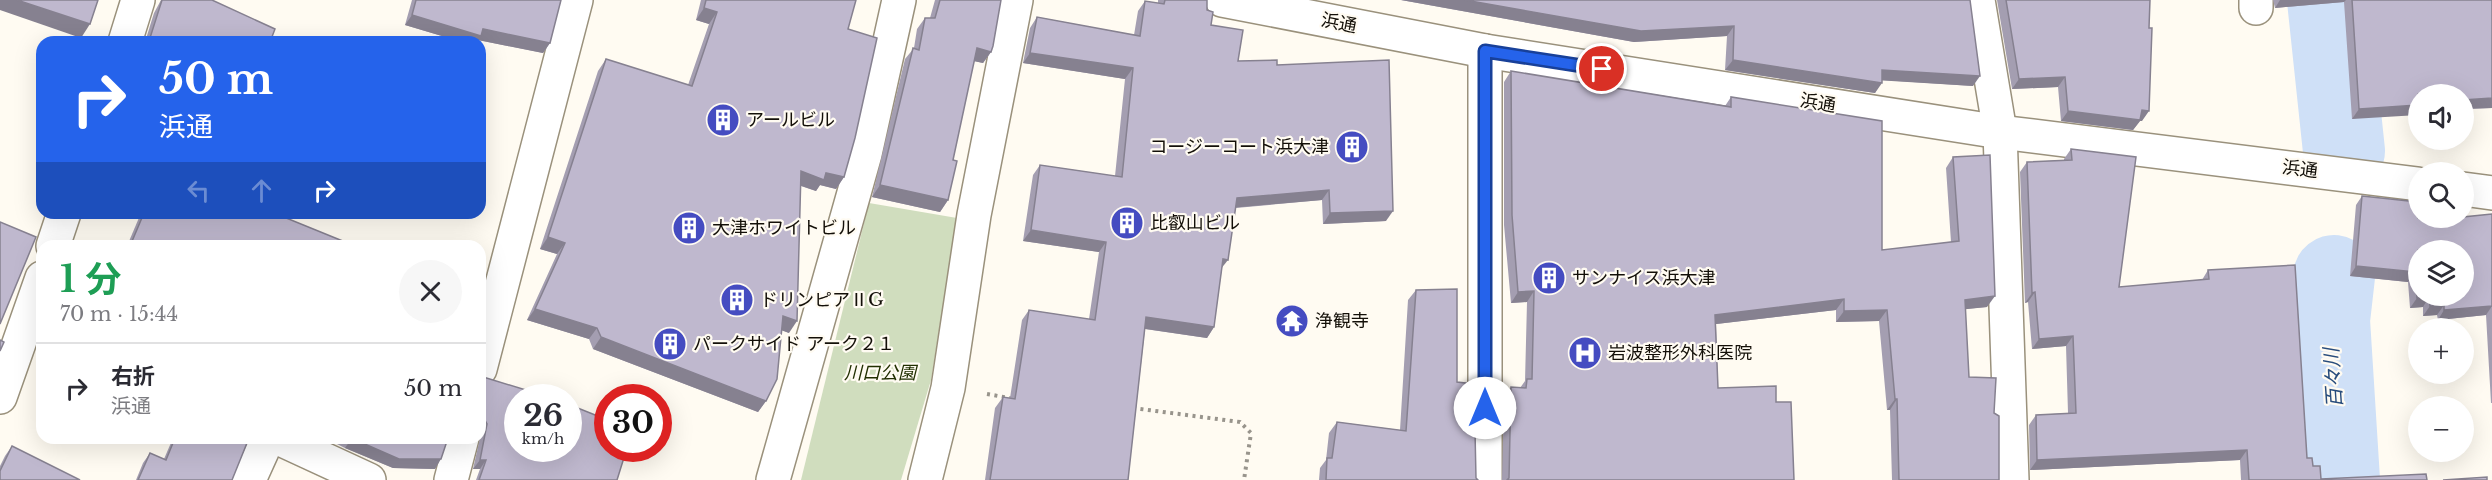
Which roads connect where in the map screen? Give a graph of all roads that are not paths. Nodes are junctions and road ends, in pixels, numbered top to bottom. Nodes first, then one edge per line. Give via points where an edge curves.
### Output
1 (138, 0) edge
2 (576, 0) edge
3 (899, 0) edge
4 (1016, 0) edge
5 (1222, 0) edge
6 (1978, 0) edge
7 (1318, 9) edge
8 (127, 36) edge
9 (1485, 51) junction
10 (2000, 132) junction
11 (2408, 183) edge
12 (2474, 191) edge
13 (2492, 193) edge
14 (62, 219) edge
15 (55, 240) edge
16 (35, 325) edge
17 (486, 346) edge
18 (0, 398) edge
19 (265, 444) edge
20 (291, 444) edge
21 (460, 444) edge
22 (249, 480) edge
23 (369, 480) edge
24 (451, 480) edge
25 (773, 480) edge
26 (925, 480) edge
27 (1485, 480) edge
28 (2012, 480) edge

1 - 8 street
2 - 17 street
3 - 25 street via 865,154
4 - 26 street via 974,215 948,388
5 - 7 street, 浜通
6 - 10 street
7 - 9 street, 浜通
9 - 10 street, 浜通
9 - 27 street
10 - 11 street, 浜通
10 - 28 street
12 - 13 street
14 - 15 street
16 - 18 street
19 - 22 street
20 - 23 street
21 - 24 street

